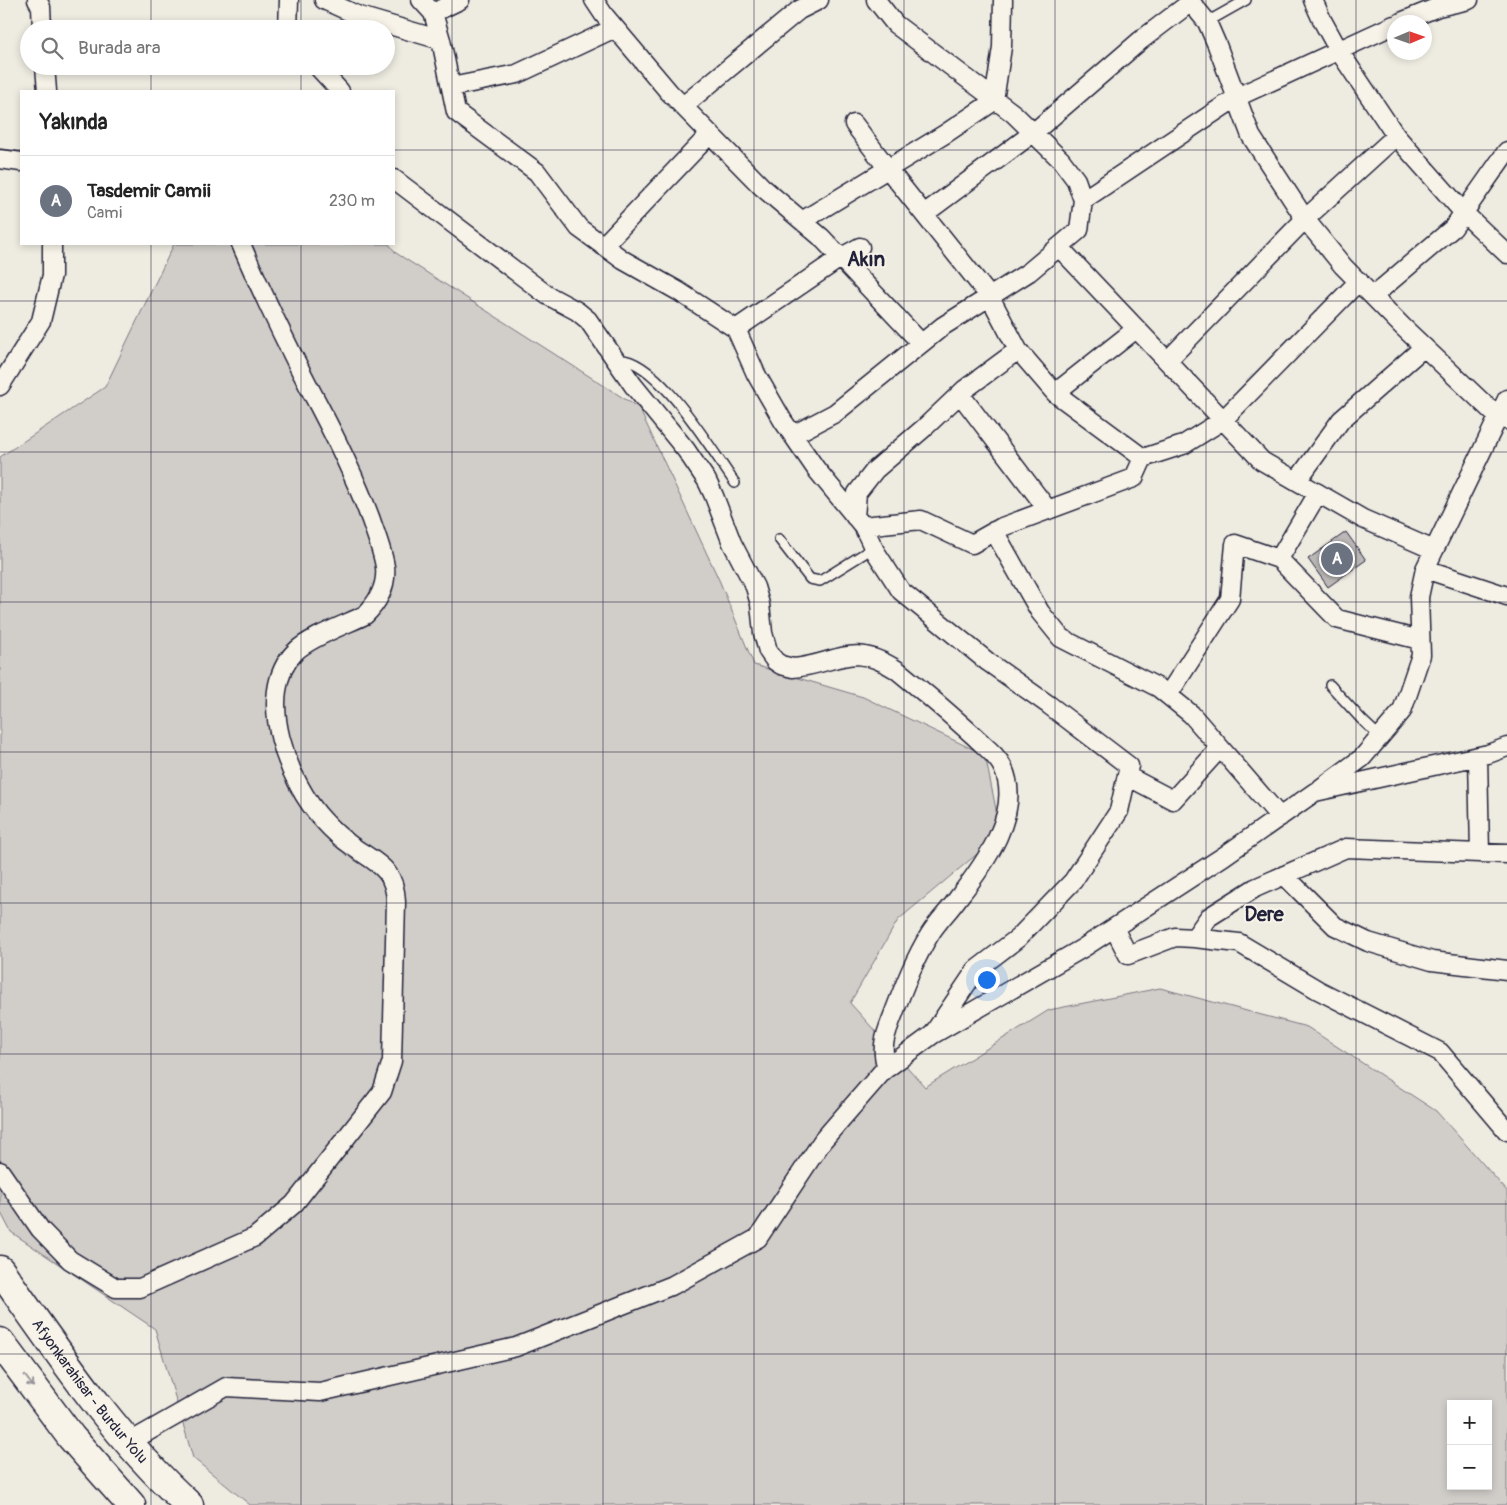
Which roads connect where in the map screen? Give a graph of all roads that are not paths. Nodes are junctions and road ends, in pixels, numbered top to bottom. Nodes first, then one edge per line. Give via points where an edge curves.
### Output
1 (38, 0) edge
2 (289, 0) edge
3 (324, 0) edge
4 (420, 0) edge
5 (460, 0) edge
6 (594, 0) edge
7 (819, 0) edge
8 (876, 0) edge
9 (1003, 0) edge
10 (1246, 0) edge
11 (1313, 0) edge
12 (1469, 0) edge
13 (1190, 1) edge
14 (433, 13) junction
15 (1418, 15) edge
16 (42, 20) edge
17 (288, 20) edge
18 (373, 20) edge
19 (1207, 22) junction
20 (395, 27) edge
21 (615, 28) junction
22 (1387, 28) edge
23 (441, 40) junction
24 (1339, 51) junction
25 (46, 75) edge
26 (325, 75) edge
27 (451, 87) junction
28 (47, 90) edge
29 (339, 90) edge
30 (1237, 97) junction
31 (994, 100) junction
32 (682, 106) junction
33 (854, 124) dead end
34 (1033, 133) junction
35 (710, 134) junction
36 (1396, 136) junction
37 (1507, 151) edge
38 (0, 159) edge
39 (20, 162) edge
40 (888, 169) junction
41 (395, 180) edge
42 (1083, 200) junction
43 (1464, 213) junction
44 (924, 214) junction
45 (1305, 219) junction
46 (802, 221) junction
47 (52, 245) edge
48 (241, 245) edge
49 (603, 246) junction
50 (860, 247) dead end
51 (1060, 247) junction
52 (1507, 254) edge
53 (840, 258) junction
54 (1359, 281) junction
55 (1373, 296) junction
56 (990, 297) junction
57 (736, 329) junction
58 (1136, 329) junction
59 (921, 343) junction
60 (1424, 347) junction
61 (1018, 350) junction
62 (616, 360) junction
63 (1167, 361) junction
64 (0, 386) edge
65 (1056, 393) junction
66 (960, 394) junction
67 (1507, 399) edge
68 (1503, 419) edge
69 (1223, 420) junction
70 (792, 435) junction
71 (1143, 458) junction
72 (1297, 481) junction
73 (735, 482) dead end
74 (1318, 493) junction
75 (1048, 510) junction
76 (859, 522) junction
77 (994, 531) junction
78 (779, 539) dead end
79 (873, 548) junction
80 (1434, 550) junction
81 (1279, 559) junction
82 (1425, 569) junction
83 (1507, 596) edge
84 (1420, 640) junction
85 (1330, 685) dead end
86 (1168, 695) junction
87 (1380, 737) junction
88 (1220, 748) junction
89 (1507, 748) edge
90 (1478, 756) junction
91 (1127, 776) junction
92 (1315, 792) junction
93 (1280, 817) junction
94 (1480, 853) junction
95 (1507, 854) edge
96 (1284, 875) junction
97 (1114, 928) junction
98 (1194, 938) junction
99 (1507, 970) edge
100 (932, 1035) junction
101 (888, 1068) junction
102 (1507, 1130) edge
103 (0, 1171) edge
104 (0, 1270) edge
105 (0, 1342) edge
106 (128, 1443) junction
107 (131, 1505) edge
108 (189, 1505) edge

1 - 16 street
2 - 17 street
3 - 18 street
4 - 14 street
5 - 14 street
6 - 21 street
7 - 32 street via 799,10
8 - 31 street via 895,24
9 - 31 street via 1002,47
10 - 19 lane
11 - 24 street
12 - 15 street
13 - 19 street
13 - 34 street
14 - 23 street
19 - 30 street
20 - 23 street
21 - 27 street via 517,74
21 - 32 street
22 - 24 street
23 - 27 street
24 - 30 street
24 - 36 street
25 - 28 street
26 - 29 street
27 - 49 street via 456,112 537,172 579,228
30 - 42 street
30 - 45 street via 1250,136
31 - 34 street
31 - 40 street
32 - 35 street
33 - 40 street
34 - 42 street via 1076,180
34 - 44 street
35 - 46 street via 762,187
35 - 49 street
36 - 43 street
36 - 45 street
37 - 43 street
38 - 39 street
40 - 44 street
40 - 46 street
41 - 62 street via 547,295 583,315
42 - 51 street via 1079,230
43 - 52 street
43 - 55 street via 1453,228
44 - 56 street
45 - 54 street
45 - 63 street
46 - 53 street
47 - 64 street via 52,276 41,321
48 - 103 street via 285,342 352,470 385,567 383,587 371,610 302,645 287,661 278,686 276,709 291,772 310,804 337,834 385,869 394,885 392,1061 382,1092 294,1204 255,1236 140,1288 116,1288 70,1260 40,1228
49 - 57 street
50 - 53 street
51 - 56 street
51 - 58 street
53 - 57 street
53 - 59 street
54 - 55 street
54 - 69 street
55 - 60 street
56 - 59 street
56 - 61 street
57 - 70 street via 756,374
58 - 63 street
58 - 65 street
59 - 70 street via 835,413
60 - 68 street
60 - 72 street via 1341,420
61 - 65 street
61 - 66 street
62 - 73 lane via 636,363 659,382 689,416
62 - 101 street via 686,450 714,496 755,587 762,633 775,661 793,668 844,655 878,659 897,670 957,720 997,758 1003,768 1009,792 1007,816 975,876 940,920 912,967 882,1049
63 - 69 street
65 - 71 street
66 - 75 street
66 - 76 street via 875,470 857,493
67 - 68 street
68 - 80 street
69 - 71 street via 1183,445
69 - 72 street via 1262,461
70 - 76 street
71 - 75 street via 1134,478
72 - 74 street
74 - 80 street via 1363,519
74 - 81 street
75 - 77 street
76 - 77 street via 921,520 972,544
76 - 79 street
77 - 86 street via 1040,612 1061,638
78 - 79 lane via 810,579 817,582
79 - 91 street via 901,591 988,662 1129,766
80 - 82 street
81 - 84 street via 1337,619
81 - 86 street via 1235,544 1230,599
82 - 83 street
82 - 84 street via 1419,597
84 - 87 street via 1421,655 1402,710
85 - 87 lane
86 - 88 street via 1192,714
87 - 92 street via 1362,758
88 - 91 street via 1173,800
88 - 93 street
89 - 90 street
90 - 92 street
90 - 94 street
91 - 100 street via 1120,811 1073,882 1018,938 976,970
92 - 93 street
93 - 97 street
94 - 95 street
94 - 96 street via 1346,848
96 - 98 street via 1256,888 1210,917
96 - 99 street via 1335,926 1368,942 1432,961
97 - 98 street via 1128,955 1174,937
97 - 100 street
98 - 102 street via 1239,943 1318,990 1440,1052
100 - 101 street
101 - 106 street via 823,1140 758,1238 673,1285 516,1347 338,1388 320,1392 226,1387
104 - 106 highway, Afyonkarahisar - Burdur Yolu via 97,1407
105 -> 107 highway via 71,1437
106 - 108 highway, Afyonkarahisar - Burdur Yolu

